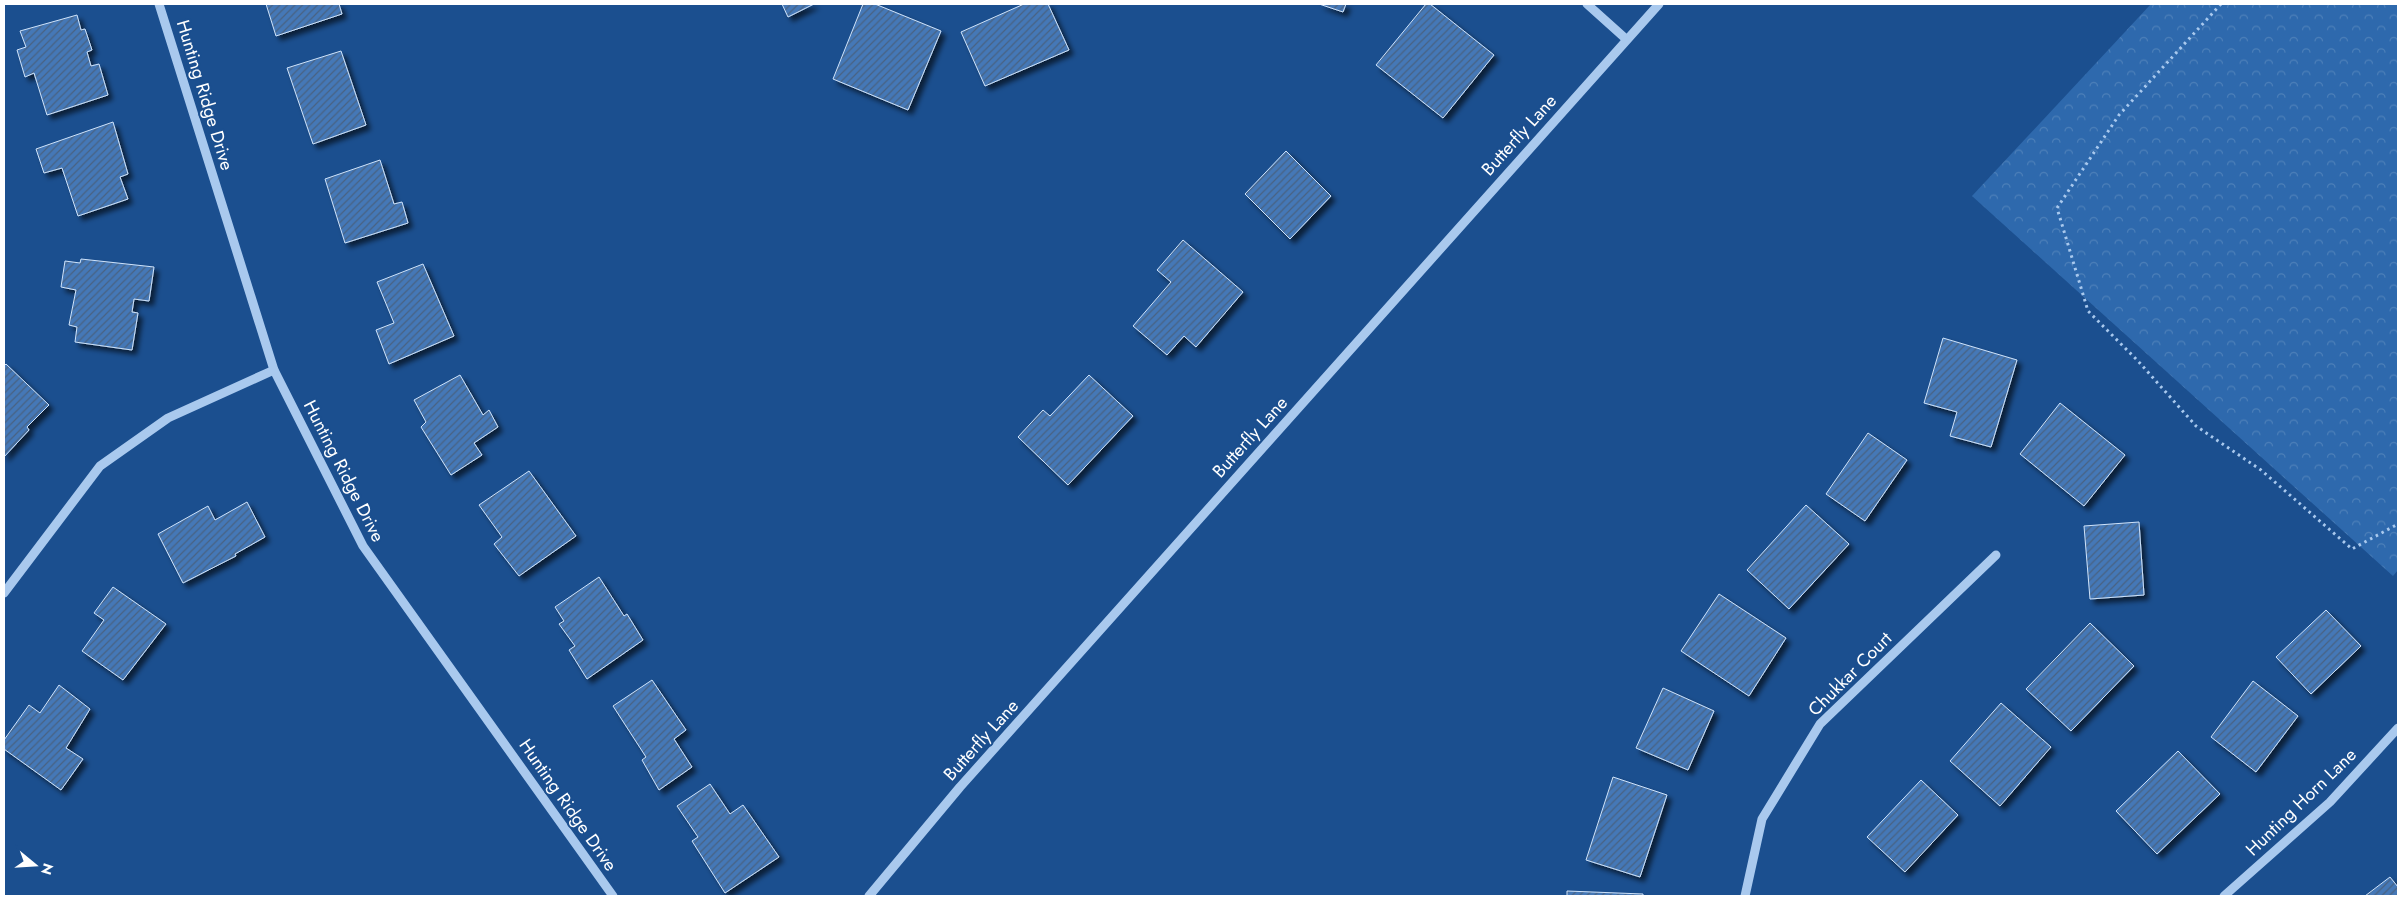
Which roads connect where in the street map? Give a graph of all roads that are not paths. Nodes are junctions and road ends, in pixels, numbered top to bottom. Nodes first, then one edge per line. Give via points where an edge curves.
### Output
1 (159, 4) edge
2 (1587, 4) edge
3 (1659, 4) edge
4 (1626, 39) junction
5 (274, 370) junction
6 (1996, 555) dead end
7 (4, 593) edge
8 (2398, 728) edge
9 (613, 896) edge
10 (869, 896) edge
11 (1745, 896) edge
12 (2224, 896) edge

1 - 5 street, Hunting Ridge Drive
2 - 4 street
3 - 4 street, Butterfly Lane
4 - 10 street, Butterfly Lane via 960,787
5 - 7 street via 168,418 100,466
5 - 9 street, Hunting Ridge Drive via 363,546
6 - 11 street, Chukkar Court via 1820,724 1762,819
8 - 12 street, Hunting Horn Lane via 2330,802

